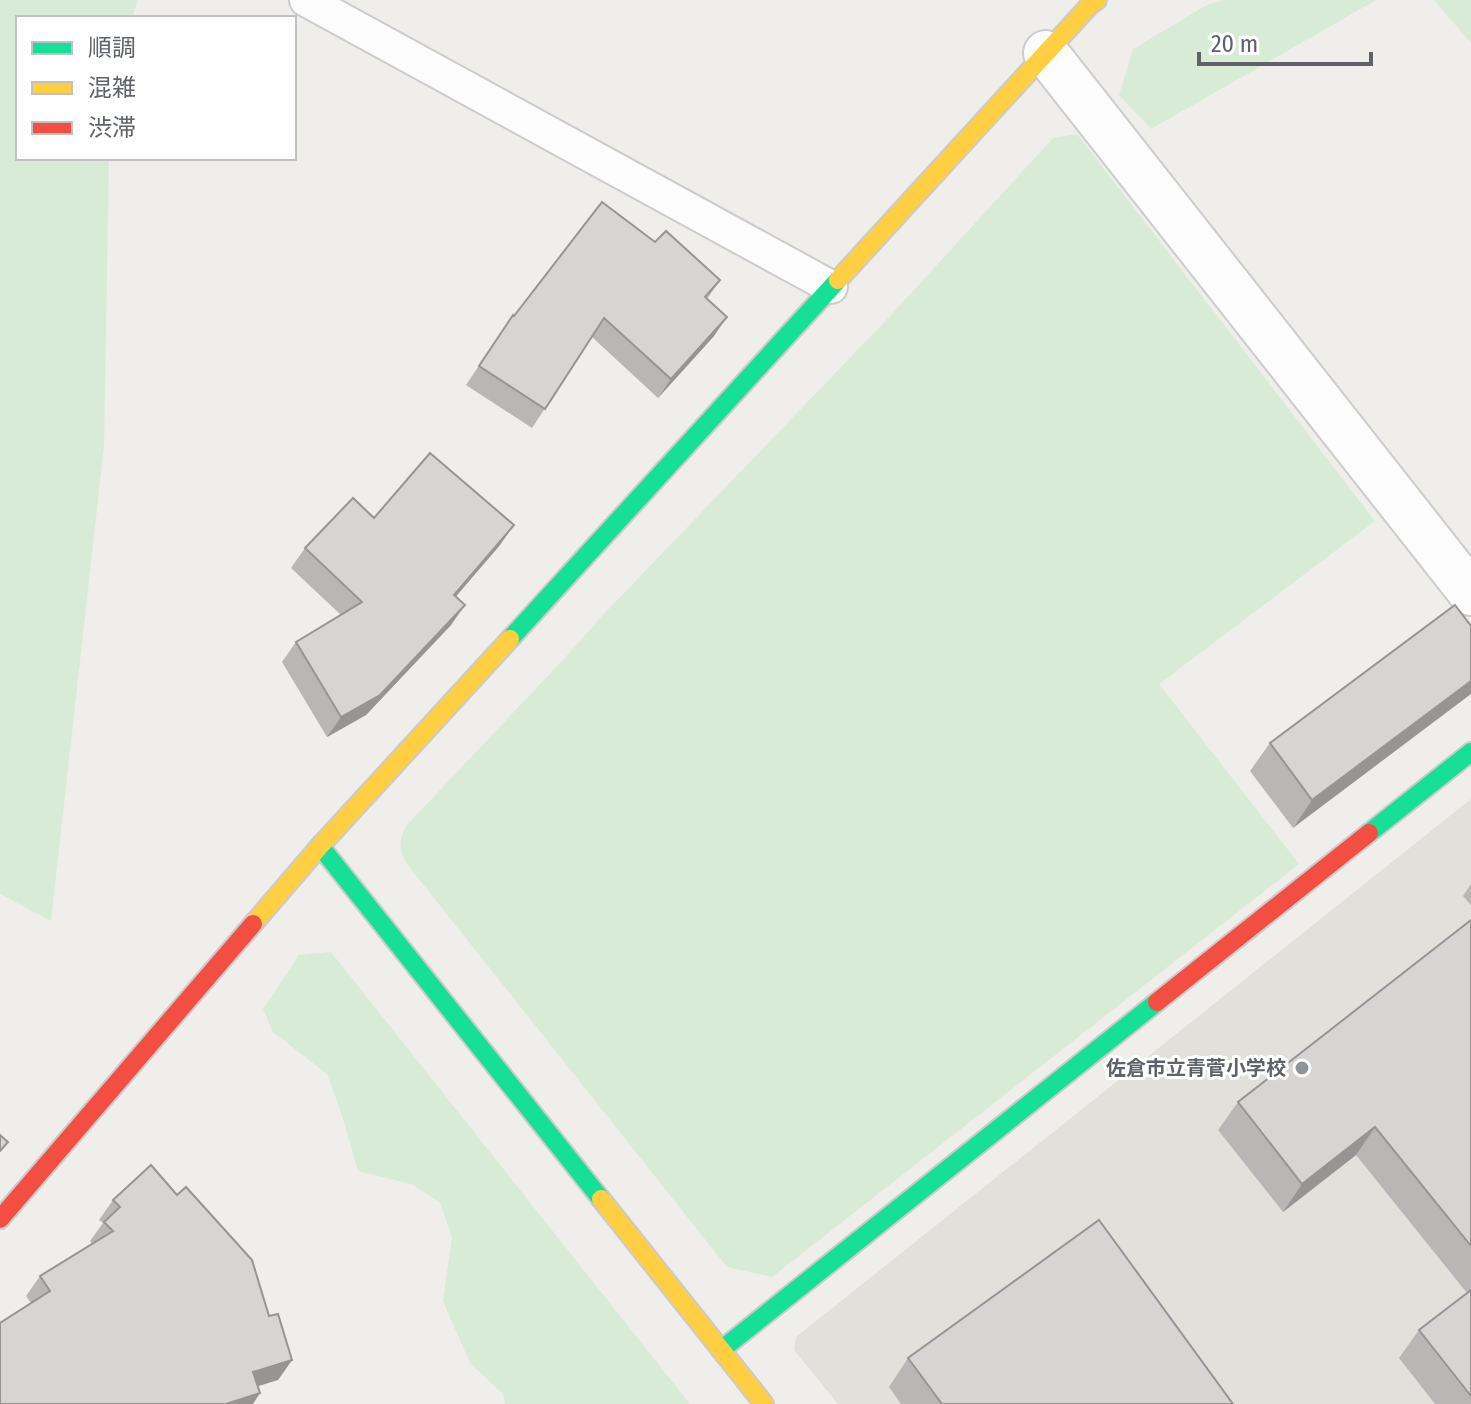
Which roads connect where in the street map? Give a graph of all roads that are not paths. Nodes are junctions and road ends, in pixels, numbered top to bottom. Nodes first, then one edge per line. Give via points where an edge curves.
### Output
1 (306, 0) edge
2 (1089, 2) edge
3 (1046, 53) junction
4 (831, 287) junction
5 (1471, 593) edge
6 (1471, 752) edge
7 (320, 846) junction
8 (0, 1219) edge
9 (721, 1350) junction
10 (764, 1404) edge

1 - 4 lane
2 - 3 street
3 - 4 street
3 - 5 street
4 - 7 street
6 - 9 street
7 - 8 street
7 - 9 street
9 - 10 street

